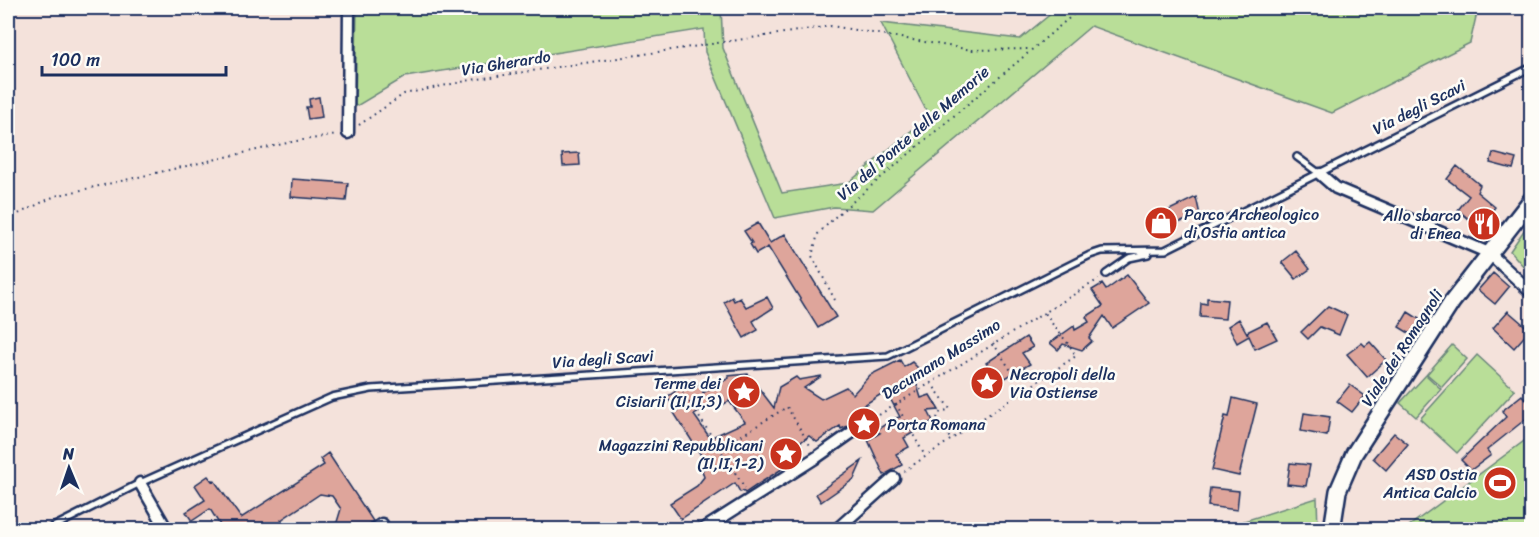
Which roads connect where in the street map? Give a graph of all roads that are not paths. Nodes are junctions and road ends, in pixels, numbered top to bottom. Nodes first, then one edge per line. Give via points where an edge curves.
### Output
1 (349, 8) edge
2 (1532, 67) edge
3 (348, 133) road end
4 (1297, 157) dead end
5 (1320, 174) junction
6 (1532, 199) edge
7 (1166, 250) junction
8 (1490, 253) junction
9 (1106, 274) road end
10 (1532, 293) edge
11 (864, 424) road end
12 (894, 478) road end
13 (140, 483) junction
14 (47, 530) edge
15 (167, 530) edge
16 (702, 530) edge
17 (836, 530) edge
18 (1332, 530) edge

1 - 3 street
2 - 5 lane, Via degli Scavi
4 - 5 lane
5 - 7 lane, Via degli Scavi
5 - 8 street via 1336,188
6 - 8 main road, Viale dei Romagnoli
7 - 9 lane, Via degli Scavi via 1129,258
7 - 13 lane, Via degli Scavi via 1102,251 1090,255 888,356 371,388 332,397
8 - 10 street
8 - 18 main road, Viale dei Romagnoli via 1448,308 1354,454 1338,491
11 - 16 street
12 - 17 street
13 - 14 lane, Via degli Scavi
13 - 15 street

